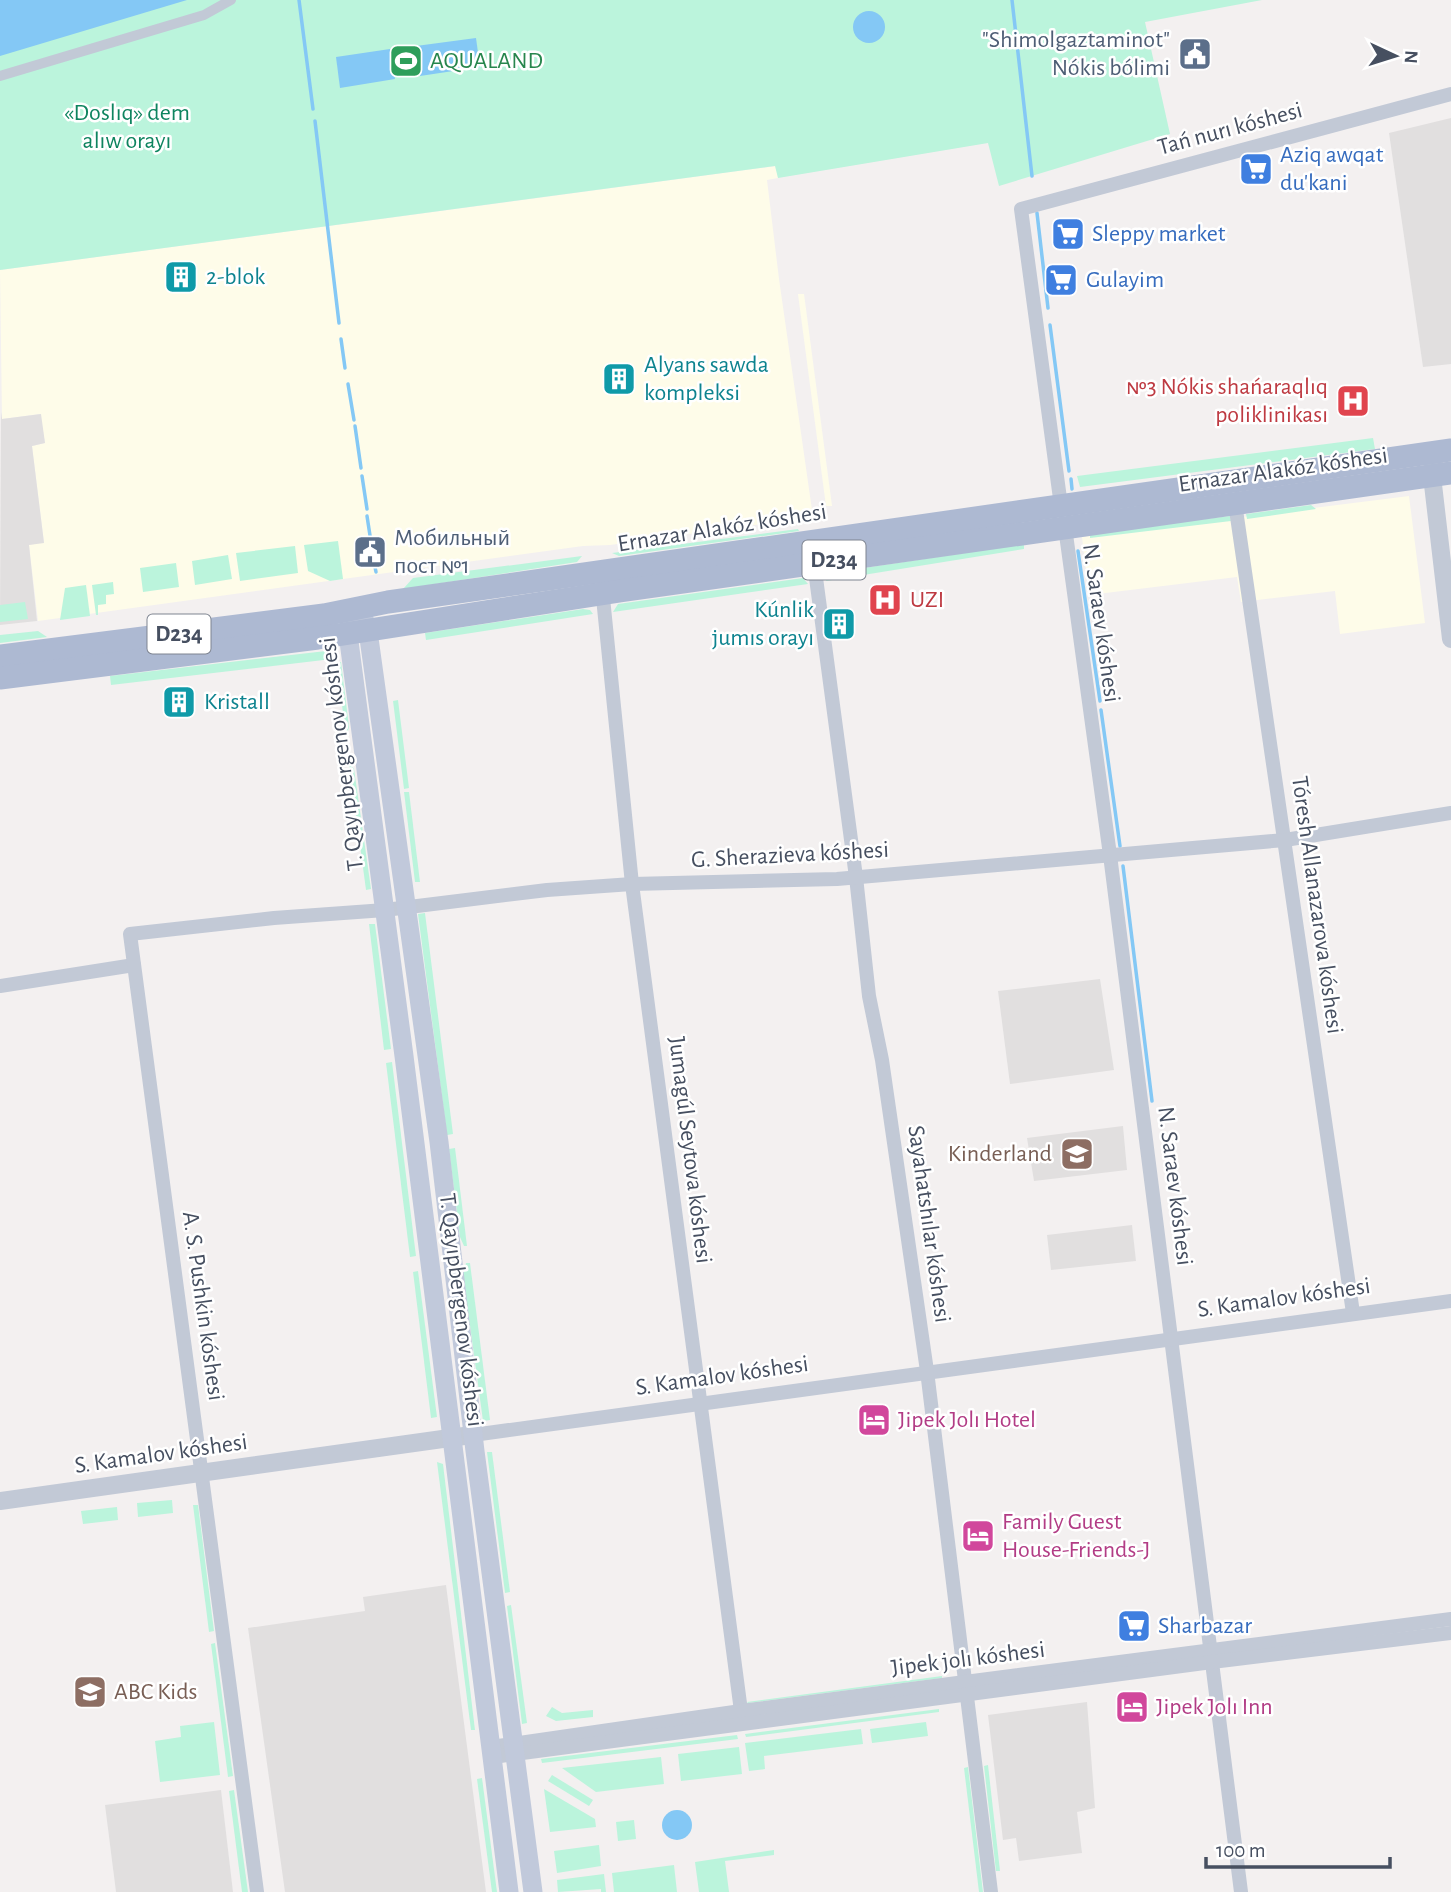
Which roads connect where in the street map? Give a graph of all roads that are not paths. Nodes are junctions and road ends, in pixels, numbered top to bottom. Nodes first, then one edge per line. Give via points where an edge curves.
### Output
1 (231, 0) edge
2 (0, 76) edge
3 (1451, 94) edge
4 (1021, 209) joint
5 (1448, 450) edge
6 (1426, 471) edge
7 (1236, 503) junction
8 (1063, 517) junction
9 (814, 563) junction
10 (602, 584) junction
11 (357, 607) junction
12 (358, 633) junction
13 (1451, 639) edge
14 (0, 656) edge
15 (373, 660) junction
16 (352, 666) junction
17 (0, 678) edge
18 (1451, 813) edge
19 (1285, 840) junction
20 (1110, 855) junction
21 (856, 877) junction
22 (632, 884) junction
23 (407, 907) junction
24 (385, 910) junction
25 (130, 934) joint
26 (134, 965) junction
27 (0, 986) edge
28 (1451, 1301) edge
29 (1353, 1313) junction
30 (1171, 1339) junction
31 (927, 1371) junction
32 (700, 1404) junction
33 (473, 1435) junction
34 (452, 1438) junction
35 (203, 1473) junction
36 (0, 1501) edge
37 (1451, 1619) edge
38 (1451, 1633) edge
39 (1211, 1656) junction
40 (966, 1688) junction
41 (741, 1712) junction
42 (515, 1749) junction
43 (492, 1752) junction
44 (257, 1892) edge
45 (509, 1892) edge
46 (533, 1892) edge
47 (991, 1892) edge
48 (1241, 1892) edge

1 - 2 street via 204,15
3 - 4 street, Tań nurı kóshesi
4 - 8 street, N. Saraev kóshesi
5 - 6 main road, Ernazar Alakóz kóshesi / D234
6 - 7 main road, Ernazar Alakóz kóshesi / D234
6 - 8 main road, Ernazar Alakóz kóshesi / D234
6 - 13 street
7 - 8 main road, Ernazar Alakóz kóshesi / D234
7 - 19 street, Tóresh Allanazarova kóshesi
8 - 9 main road, Ernazar Alakóz kóshesi / D234
8 - 10 main road, Ernazar Alakóz kóshesi / D234
8 - 20 street, N. Saraev kóshesi
9 - 10 main road, Ernazar Alakóz kóshesi / D234
9 - 21 street, Sayahatshılar kóshesi
10 - 11 main road, Ernazar Alakóz kóshesi / D234
10 - 12 main road, Ernazar Alakóz kóshesi / D234
10 - 22 street, Jumagúl Seytova kóshesi
11 - 12 main road, T. Qayıpbergenov kóshesi
11 - 14 main road, Ernazar Alakóz kóshesi / D234
12 - 15 main road, T. Qayıpbergenov kóshesi
12 - 16 main road, T. Qayıpbergenov kóshesi
12 - 17 main road, Ernazar Alakóz kóshesi / D234
15 - 16 main road via 362,656
15 - 23 main road, T. Qayıpbergenov kóshesi
16 - 24 main road, T. Qayıpbergenov kóshesi
18 - 19 street, G. Sherazieva kóshesi
19 - 20 street, G. Sherazieva kóshesi
19 - 29 street, Tóresh Allanazarova kóshesi
20 - 21 street, G. Sherazieva kóshesi
20 - 30 street, N. Saraev kóshesi
21 - 22 street, G. Sherazieva kóshesi
21 - 31 street, Sayahatshılar kóshesi via 869,996 883,1060
22 - 23 street, G. Sherazieva kóshesi
22 - 32 street, Jumagúl Seytova kóshesi
23 - 24 street, G. Sherazieva kóshesi
23 - 33 main road, T. Qayıpbergenov kóshesi
24 - 25 street, G. Sherazieva kóshesi
24 - 34 main road, T. Qayıpbergenov kóshesi
25 - 26 street, A. S. Pushkin kóshesi
26 - 27 street
26 - 35 street, A. S. Pushkin kóshesi
28 - 29 street, S. Kamalov kóshesi
29 - 30 street, S. Kamalov kóshesi
30 - 31 street, S. Kamalov kóshesi
30 - 39 street, N. Saraev kóshesi
31 - 32 street, S. Kamalov kóshesi
31 - 40 street, Sayahatshılar kóshesi
32 - 33 street, S. Kamalov kóshesi
32 - 41 street, Jumagúl Seytova kóshesi
33 - 34 street, S. Kamalov kóshesi
33 - 42 main road, T. Qayıpbergenov kóshesi
34 - 35 street, S. Kamalov kóshesi
34 - 43 main road, T. Qayıpbergenov kóshesi
35 - 36 street, S. Kamalov kóshesi
35 - 44 street, A. S. Pushkin kóshesi
37 - 39 street, Jipek jolı kóshesi
38 - 39 street, Jipek jolı kóshesi
39 - 40 street, Jipek jolı kóshesi
39 - 48 street, N. Saraev kóshesi
40 - 41 street, Jipek jolı kóshesi
40 - 42 street, Jipek jolı kóshesi
40 - 47 street, Sayahatshılar kóshesi
41 - 42 street, Jipek jolı kóshesi
42 - 43 street, Jipek jolı kóshesi
42 - 46 main road, T. Qayıpbergenov kóshesi
43 - 45 main road, T. Qayıpbergenov kóshesi

